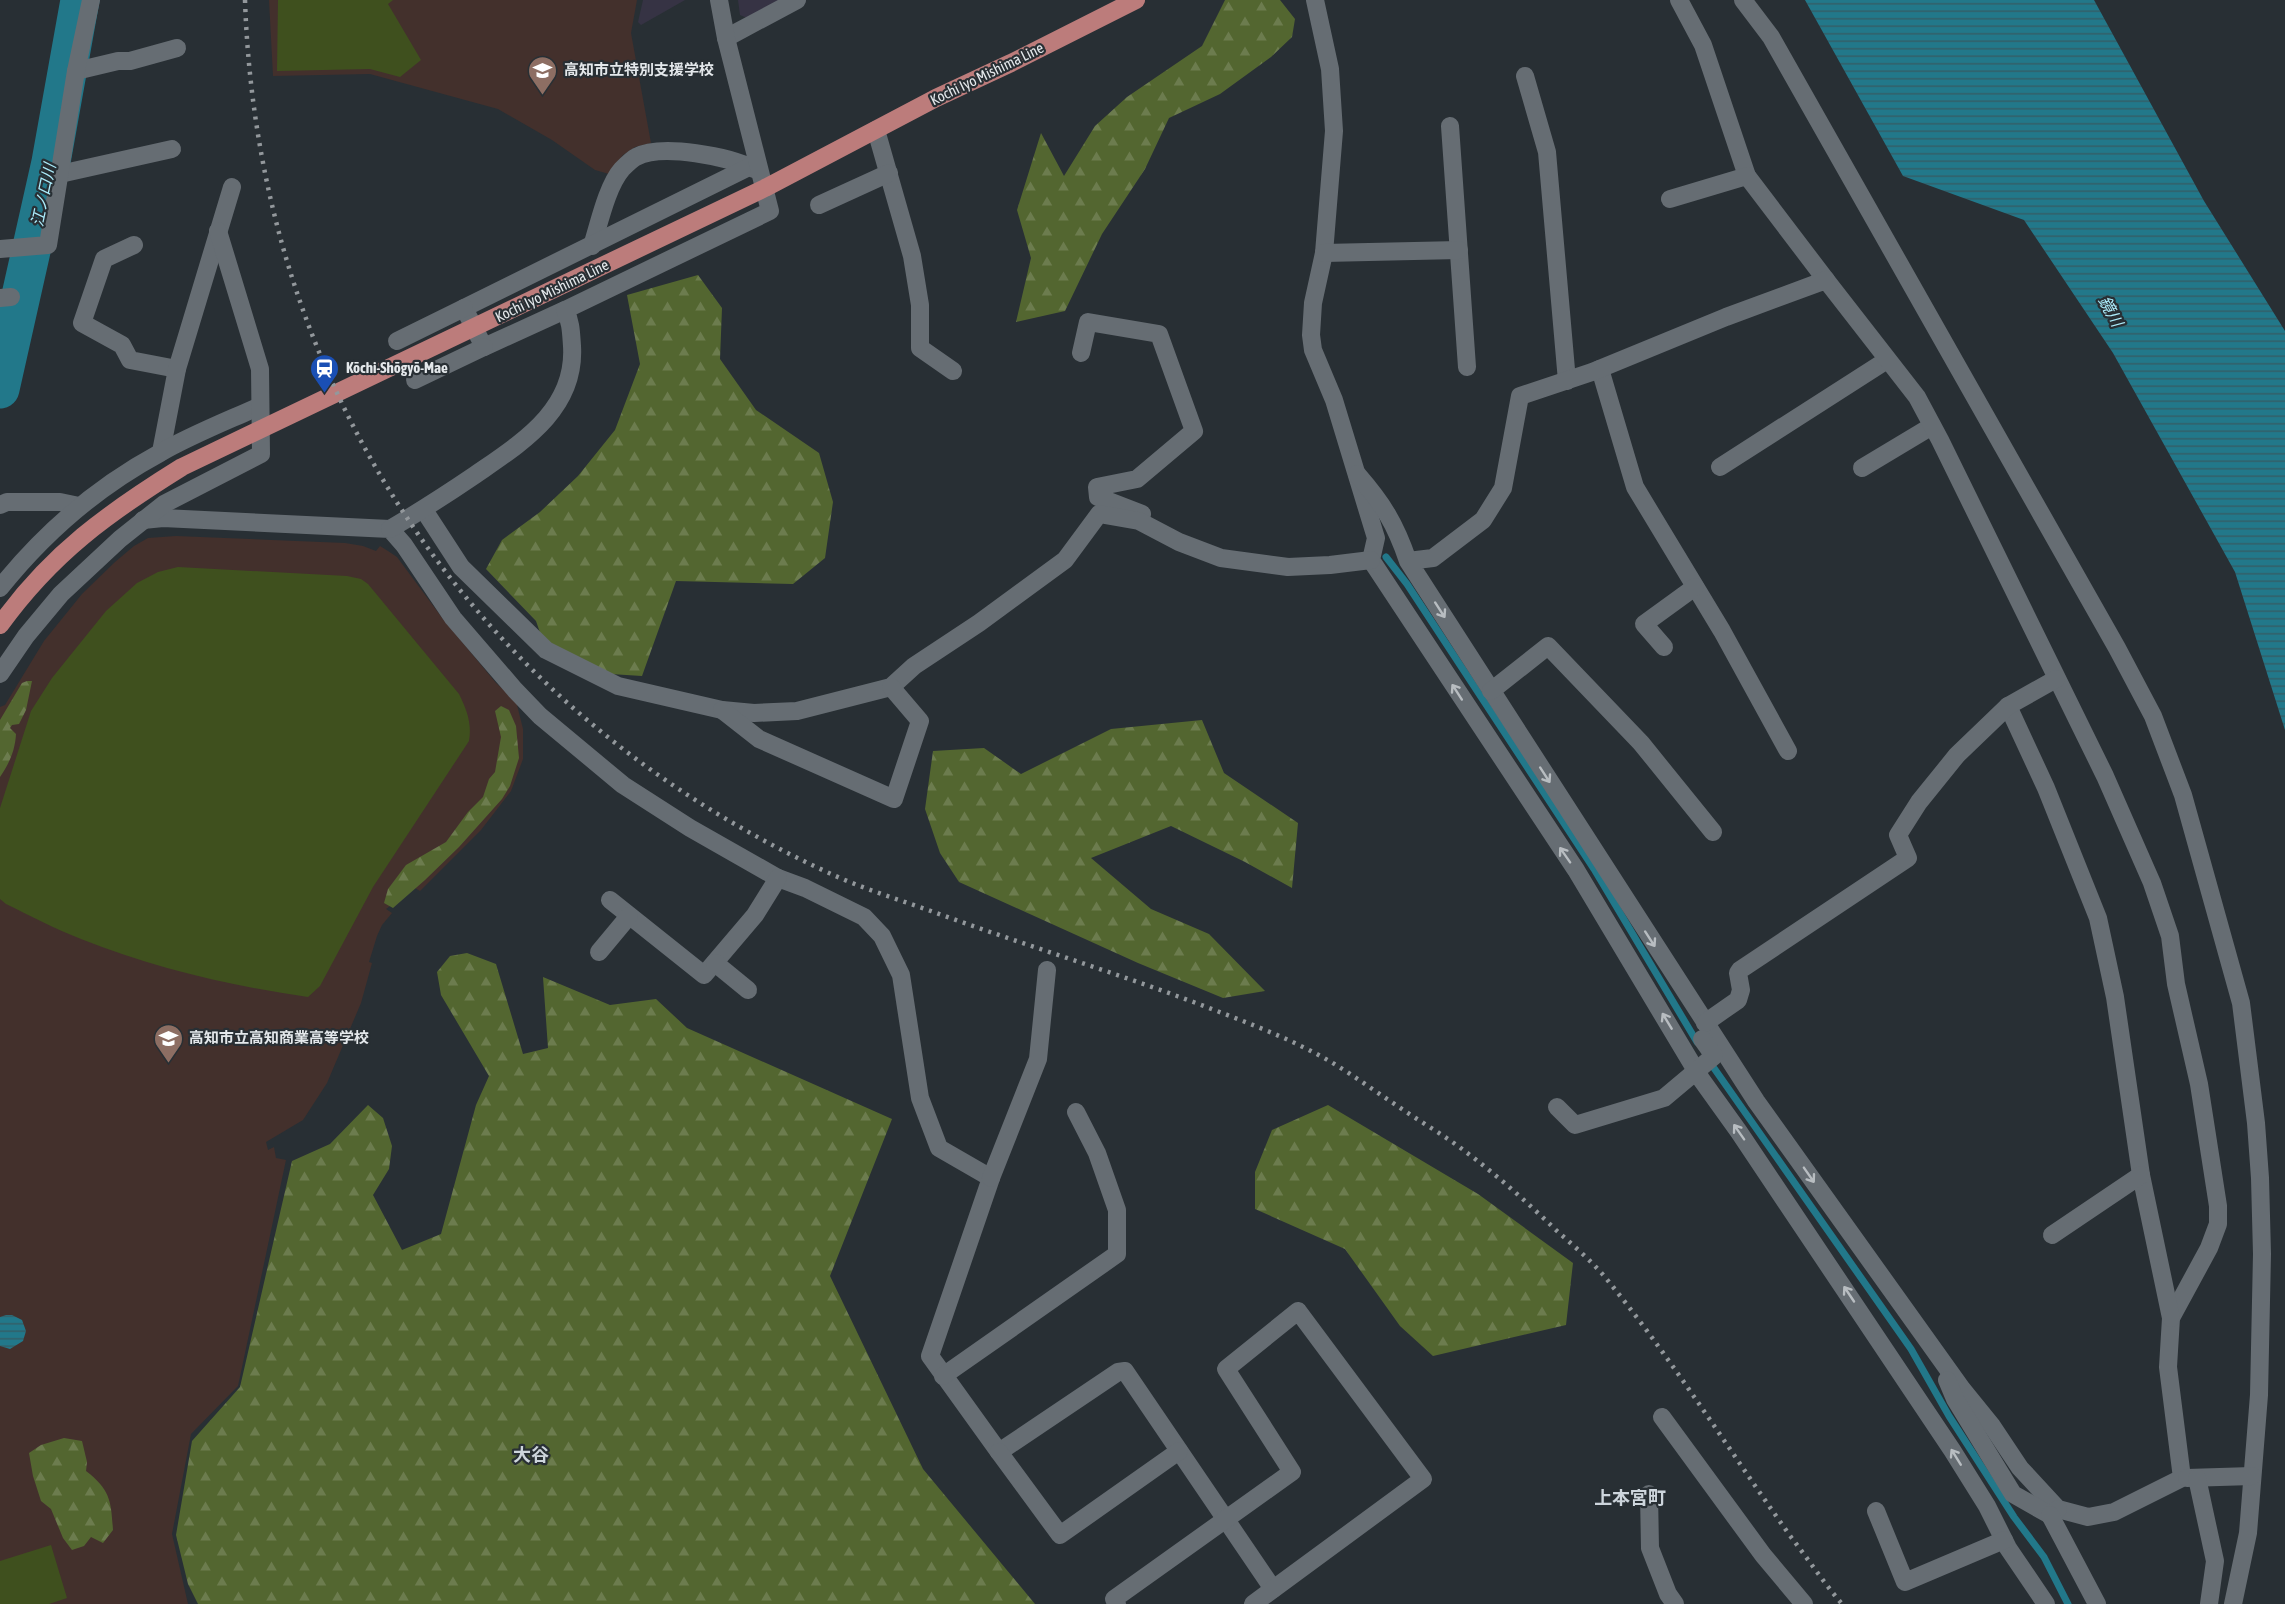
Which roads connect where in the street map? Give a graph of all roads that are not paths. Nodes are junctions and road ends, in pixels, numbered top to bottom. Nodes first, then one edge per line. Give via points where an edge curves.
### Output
1 (91, 0) edge
2 (719, 0) edge
3 (797, 0) edge
4 (1136, 0) edge
5 (1315, 0) edge
6 (1679, 0) edge
7 (1743, 0) edge
8 (1757, 0) edge
9 (1771, 37) junction
10 (726, 38) junction
11 (177, 48) dead end
12 (76, 71) junction
13 (1525, 76) dead end
14 (1450, 126) dead end
15 (876, 130) junction
16 (172, 149) dead end
17 (889, 173) junction
18 (60, 174) junction
19 (758, 176) junction
20 (1747, 176) junction
21 (232, 187) dead end
22 (1670, 199) dead end
23 (819, 205) dead end
24 (218, 231) junction
25 (134, 245) dead end
26 (592, 246) junction
27 (8, 248) edge
28 (1458, 250) junction
29 (1324, 253) junction
30 (1826, 280) junction
31 (464, 309) junction
32 (565, 310) junction
33 (397, 342) dead end
34 (484, 347) junction
35 (1081, 352) dead end
36 (1887, 360) junction
37 (1467, 367) dead end
38 (177, 369) junction
39 (1599, 369) junction
40 (953, 371) dead end
41 (415, 380) dead end
42 (1567, 381) junction
43 (260, 406) junction
44 (1932, 426) junction
45 (161, 452) junction
46 (1720, 467) dead end
47 (1862, 468) dead end
48 (1357, 474) junction
49 (0, 505) edge
50 (79, 506) junction
51 (424, 510) junction
52 (143, 520) junction
53 (390, 529) junction
54 (1196, 548) junction
55 (1371, 560) junction
56 (1408, 561) junction
57 (1695, 587) junction
58 (0, 588) edge
59 (0, 625) edge
60 (1664, 647) dead end
61 (0, 674) edge
62 (2056, 679) junction
63 (891, 687) junction
64 (1491, 691) junction
65 (2008, 706) junction
66 (722, 710) junction
67 (1788, 751) dead end
68 (1713, 832) dead end
69 (778, 878) junction
70 (610, 900) dead end
71 (629, 916) junction
72 (598, 952) dead end
73 (715, 963) junction
74 (1047, 970) dead end
75 (1679, 982) junction
76 (748, 990) dead end
77 (1705, 1023) junction
78 (1706, 1063) junction
79 (1557, 1107) dead end
80 (1076, 1112) dead end
81 (2140, 1175) junction
82 (991, 1178) junction
83 (2052, 1234) dead end
84 (2171, 1318) junction
85 (1930, 1342) junction
86 (943, 1376) junction
87 (1662, 1417) dead end
88 (1179, 1451) junction
89 (999, 1452) junction
90 (2252, 1476) junction
91 (2190, 1478) junction
92 (1649, 1494) dead end
93 (2013, 1495) junction
94 (1988, 1506) junction
95 (1876, 1511) dead end
96 (2054, 1512) junction
97 (1225, 1519) junction
98 (2004, 1540) junction
99 (1273, 1589) junction
100 (1117, 1604) edge
101 (1253, 1604) edge
102 (1675, 1604) edge
103 (1804, 1604) edge
104 (2046, 1604) edge
105 (2097, 1604) edge
106 (2209, 1604) edge
107 (2233, 1604) edge

1 - 12 street
2 - 10 street
3 - 10 street
4 - 15 main road, Kochi Iyo Mishima Line
5 - 29 street via 1330,69 1334,131
6 - 20 street via 1703,45
7 - 9 street
8 - 9 street
9 - 90 street via 2153,716 2182,795 2241,1003 2256,1123 2262,1254 2259,1395
10 - 19 street
11 - 12 street
12 - 18 street
13 - 42 street via 1547,152
14 - 28 street
15 - 17 street
15 - 19 main road, Kochi Iyo Mishima Line
16 - 18 street
17 - 23 street
17 - 40 street via 912,256 920,305 920,348
18 - 27 street via 48,245
19 - 26 street
19 - 26 street via 739,161 687,152 652,152 636,157 612,185
19 - 32 street via 771,211
19 - 59 main road, Kochi Iyo Mishima Line via 499,316 182,468 120,506 78,538 41,574
20 - 22 street
20 - 30 street
21 - 24 street
24 - 38 street
24 - 43 street via 260,369
25 - 38 street via 104,259 82,323 122,345 130,360
26 - 31 street
28 - 29 street
28 - 37 street
29 - 48 street via 1311,318 1313,350 1334,400
30 - 36 street
30 - 39 street
31 - 33 street
31 - 34 street
32 - 34 street
32 - 51 street via 570,321 572,353 569,378 557,404 530,437
34 - 41 street
35 - 54 street via 1088,322 1160,334 1194,430 1137,479 1097,487 1098,497 1187,531
36 - 44 street via 1917,397
36 - 46 street
38 - 45 street
39 - 42 street
39 - 57 street via 1635,487
42 - 56 street via 1521,396 1503,488 1483,520 1433,558
43 - 45 street
43 - 52 street via 261,454 164,504
44 - 47 street
44 - 62 street
45 - 50 street
48 - 55 street via 1376,538
48 - 56 street via 1381,502
49 - 50 street via 60,502
50 - 58 street via 37,545
51 - 53 street
51 - 66 street via 461,567 546,650 618,686
52 - 53 street
52 - 61 street via 61,594
53 - 69 street via 453,618 540,716 622,784
54 - 55 street via 1221,558 1288,567
54 - 63 street via 1139,521 1099,514 1065,560 914,666
78 -> 55 street
56 -> 64 street
57 - 60 street via 1644,624
57 - 67 street
62 - 65 street
62 - 84 street via 2105,776 2152,883 2170,936 2176,984 2199,1084 2218,1224
63 - 66 street via 797,711
63 - 66 street via 920,721 894,799 759,739
64 - 68 street via 1548,646 1641,743
64 -> 75 street
65 - 77 street via 1957,755 1919,802 1898,835 1908,858 1740,970 1742,990 1738,1000
65 - 81 street via 2098,918 2115,997
69 - 73 street via 755,915
69 - 82 street via 864,917 882,936 900,975 920,1098 939,1148
70 - 71 street
71 - 72 street
71 - 73 street via 704,975
73 - 76 street
74 - 82 street via 1038,1059
75 - 77 street
75 - 78 street
77 -> 85 street via 1756,1101
78 - 79 street via 1664,1098 1575,1125
94 -> 78 street
80 - 86 street via 1117,1210 1117,1254
81 - 83 street
81 - 84 street
82 - 86 street via 930,1356
84 - 91 street via 2168,1367
85 - 93 street via 1955,1399
85 - 96 street
86 - 89 street
87 - 103 street via 1763,1555
88 - 89 street via 1125,1371
88 - 89 street via 1060,1535
88 - 97 street
90 - 91 street
90 - 107 street via 2248,1533
91 - 96 street via 2114,1512 2088,1517
91 - 106 street via 2216,1561
92 - 102 street via 1650,1548
93 - 94 street
93 - 96 street
94 - 98 street
95 - 98 street via 1905,1582
96 - 105 street
97 - 99 street
97 - 99 street via 1292,1472 1226,1369 1298,1311 1424,1479
97 - 100 street via 1114,1599
98 - 104 street
99 - 101 street

